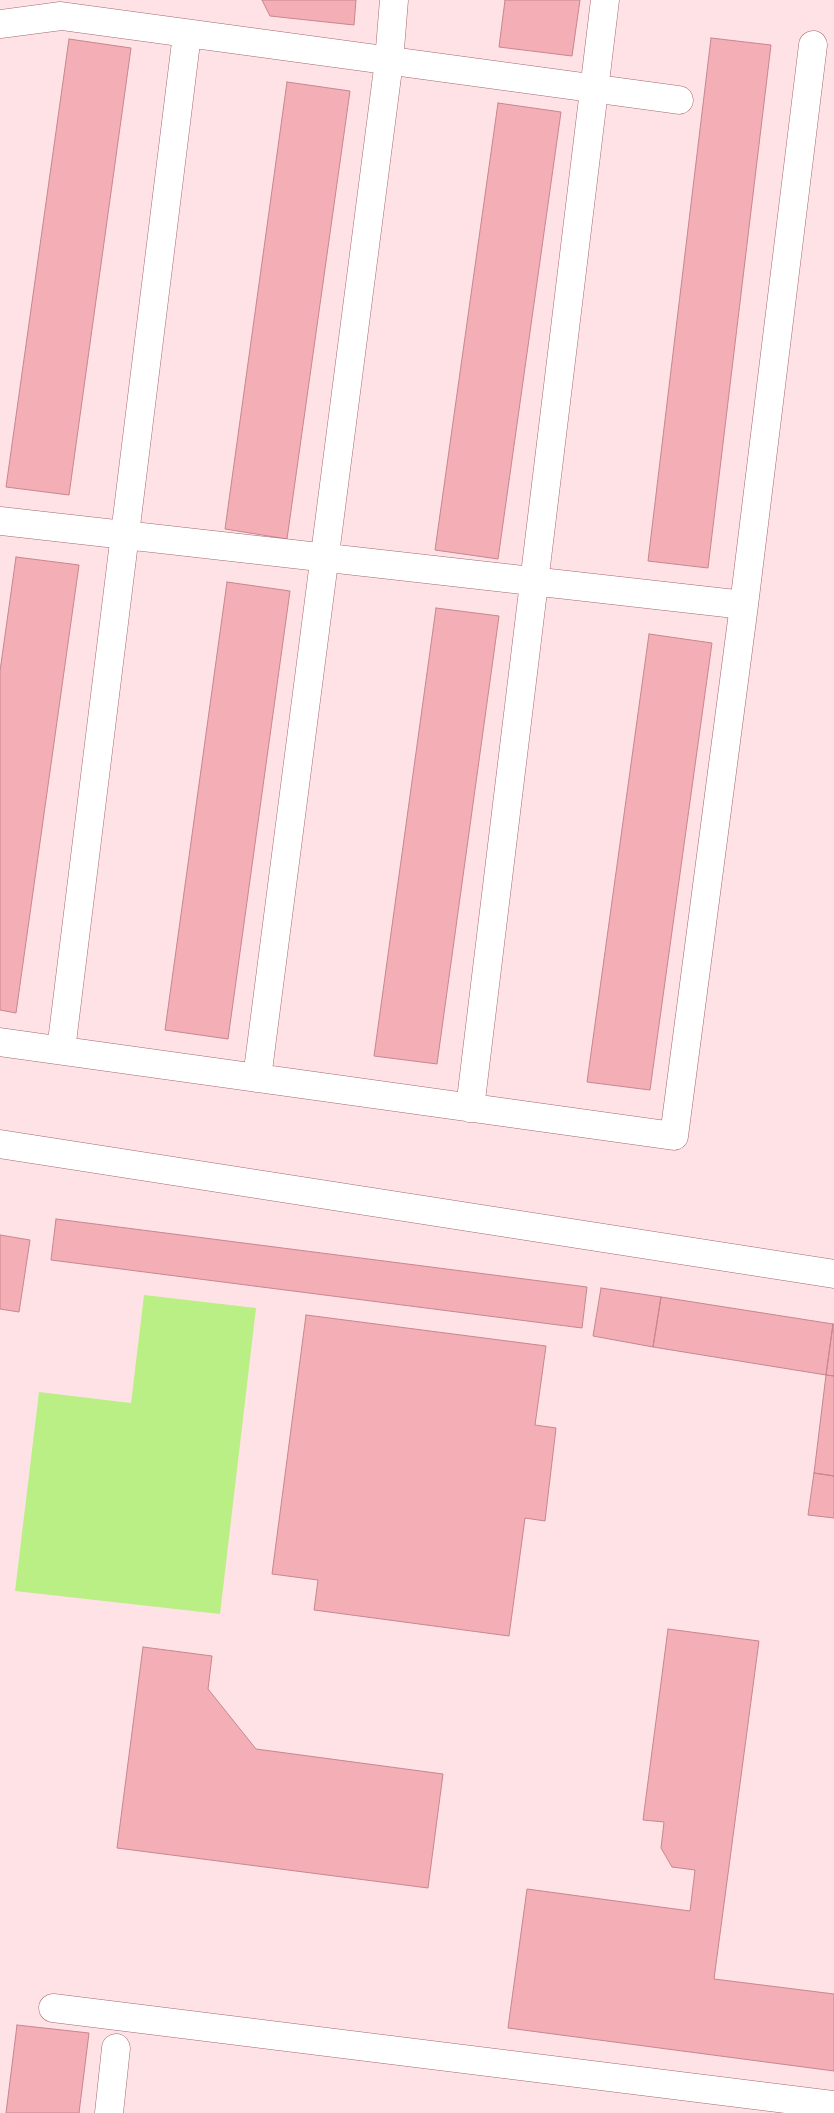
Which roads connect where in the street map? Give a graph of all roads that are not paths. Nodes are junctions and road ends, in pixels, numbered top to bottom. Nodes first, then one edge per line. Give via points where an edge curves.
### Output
1 (394, 0) edge
2 (605, 0) edge
3 (0, 24) edge
4 (187, 34) junction
5 (813, 44) dead end
6 (389, 61) junction
7 (595, 89) junction
8 (679, 100) dead end
9 (0, 521) edge
10 (124, 535) junction
11 (324, 558) junction
12 (534, 582) junction
13 (744, 605) junction
14 (0, 1042) edge
15 (61, 1050) junction
16 (256, 1078) junction
17 (470, 1108) junction
18 (0, 1144) edge
19 (834, 1274) edge
20 (52, 2008) dead end
21 (116, 2048) dead end
22 (834, 2105) edge
23 (109, 2113) edge

1 - 6 street
2 - 7 street
3 - 4 street via 61,16
4 - 6 street
4 - 10 street
5 - 13 street
6 - 7 street
6 - 11 street
7 - 8 street
7 - 12 street
9 - 10 street
10 - 11 street
10 - 15 street
11 - 12 street
11 - 16 street
12 - 13 street
12 - 17 street
13 - 17 street via 674,1136
14 - 15 street
15 - 16 street
16 - 17 street
18 - 19 street
20 - 22 street
21 - 23 street

